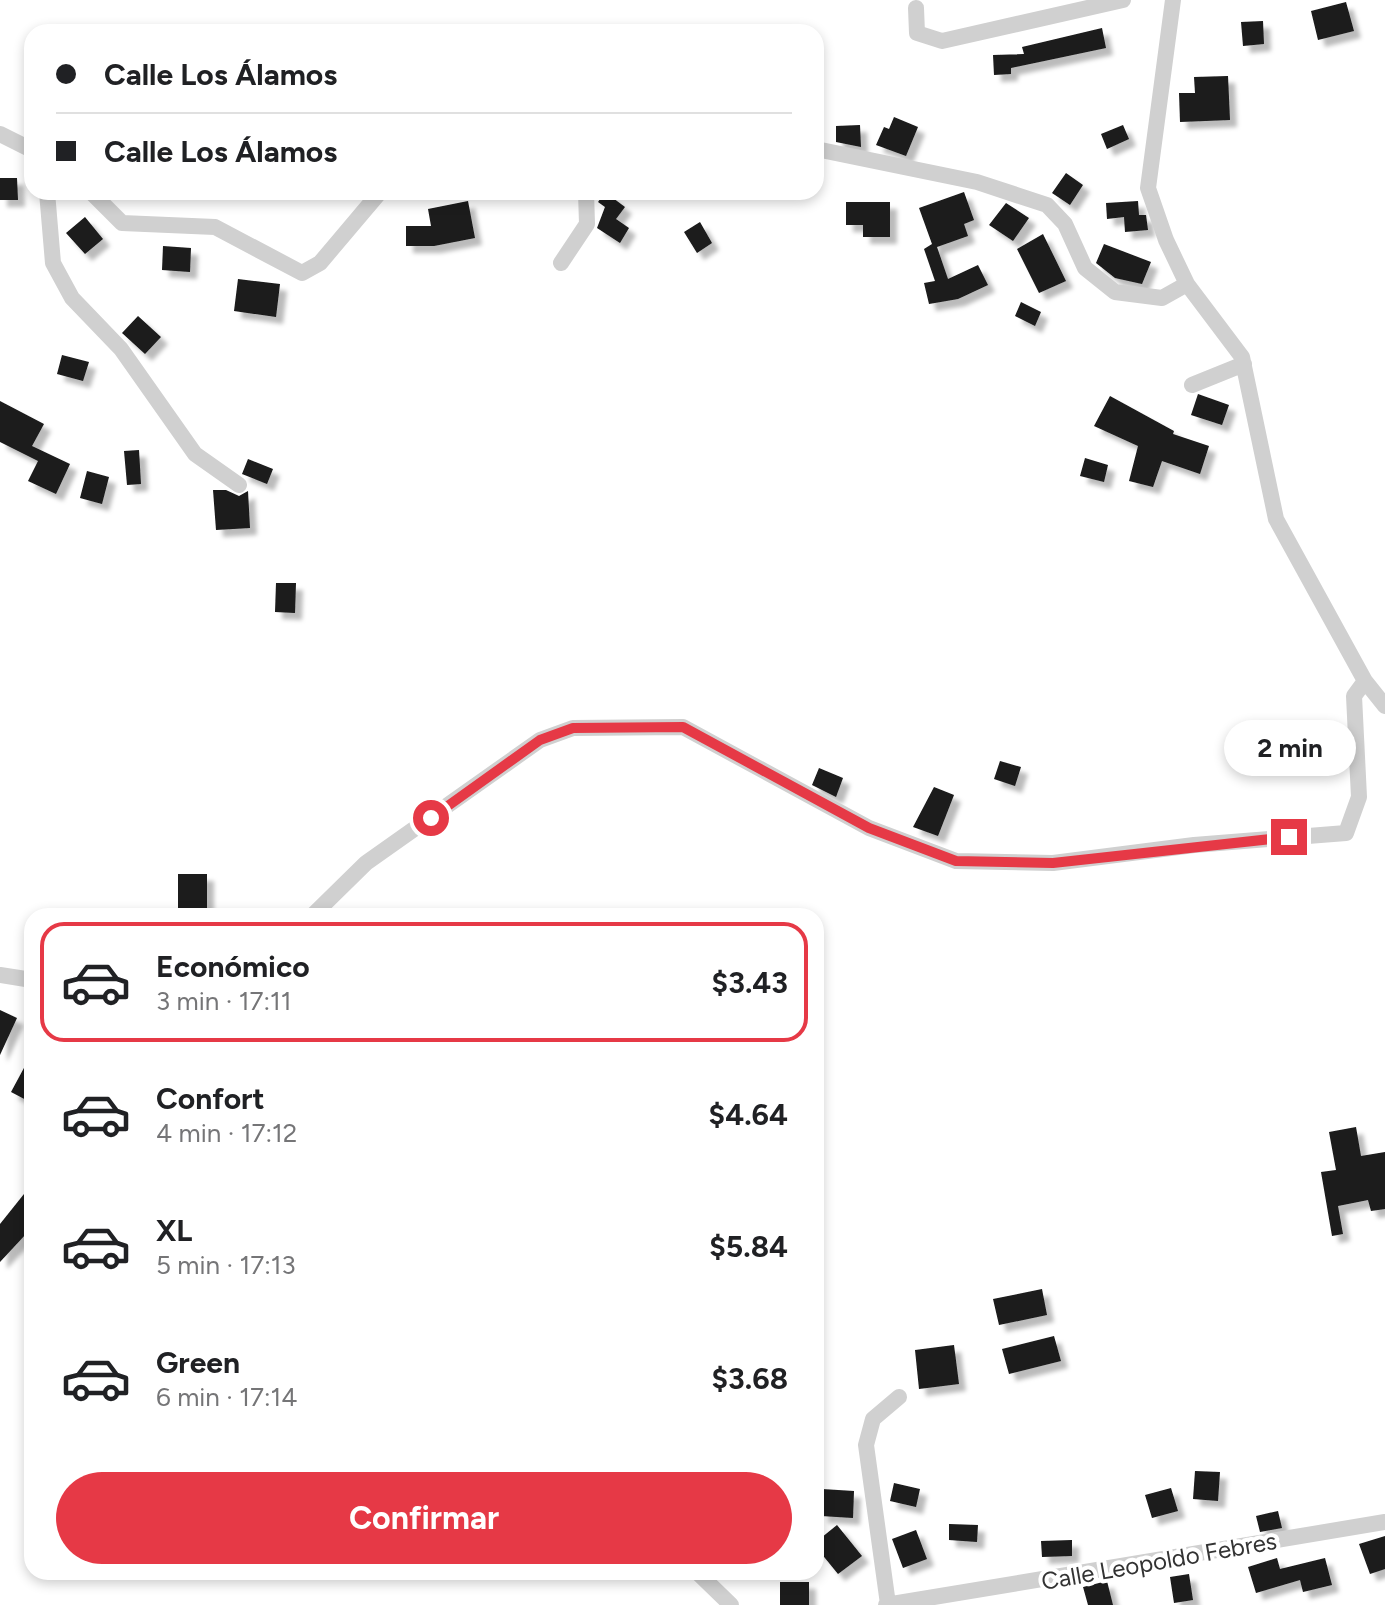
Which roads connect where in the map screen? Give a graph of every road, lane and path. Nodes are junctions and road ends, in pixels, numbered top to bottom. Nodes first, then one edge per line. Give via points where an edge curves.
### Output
1 (1123, 0) edge
2 (1173, 0) edge
3 (916, 8) dead end
4 (0, 134) edge
5 (24, 146) edge
6 (824, 151) edge
7 (48, 200) edge
8 (99, 200) edge
9 (373, 200) edge
10 (586, 200) edge
11 (561, 263) dead end
12 (1187, 284) junction
13 (1244, 364) junction
14 (1192, 385) dead end
15 (239, 485) dead end
16 (1365, 681) junction
17 (1385, 706) edge
18 (320, 908) edge
19 (0, 975) edge
20 (24, 979) edge
21 (899, 1397) dead end
22 (1385, 1522) edge
23 (705, 1580) edge
24 (887, 1604) edge
25 (731, 1605) edge

1 - 3 street via 942,41 917,33
2 - 12 street via 1148,188
4 - 5 street
6 - 12 street via 977,182 1047,205 1065,224 1085,268 1115,292 1162,298
7 - 15 street via 53,263 72,298 121,349 195,454
8 - 9 street via 122,223 215,227 302,273 320,263
10 - 11 street via 587,224
12 - 13 street
13 - 14 street
13 - 16 street via 1276,519
16 - 17 street
16 - 18 street via 1354,696 1359,797 1346,833 1053,863 956,861 869,828 683,727 573,728 540,740 366,863
19 - 20 street
21 - 24 street via 873,1419 866,1445
22 - 24 street, Calle Leopoldo Febres
23 - 25 street

